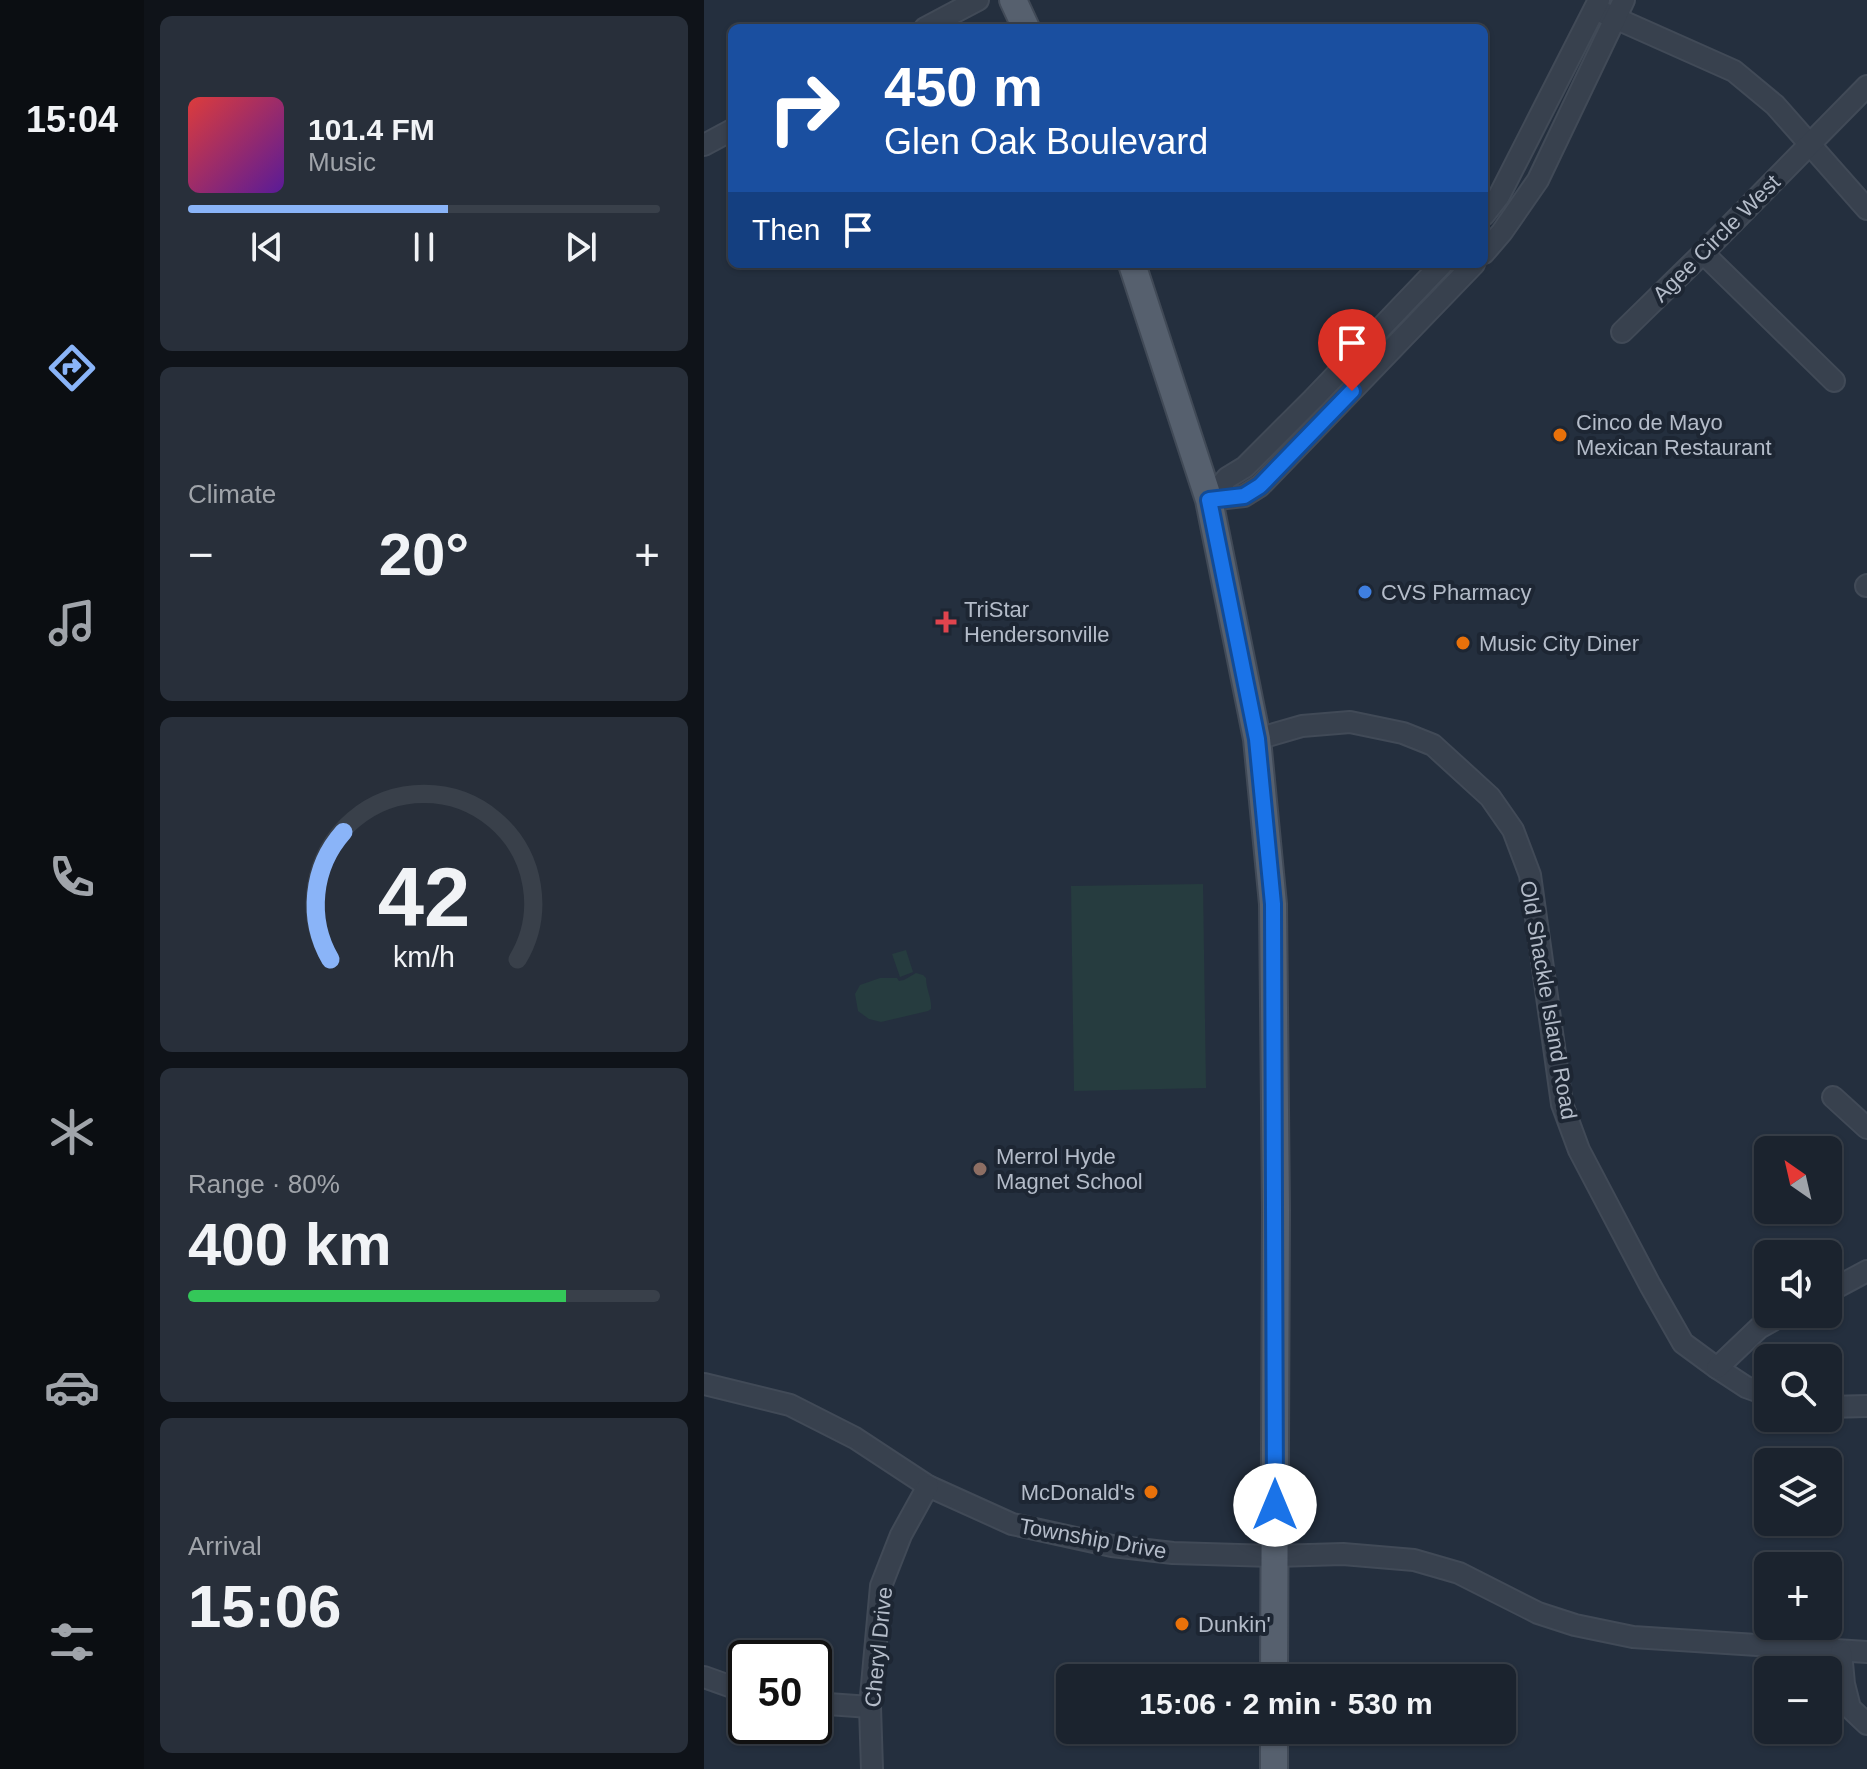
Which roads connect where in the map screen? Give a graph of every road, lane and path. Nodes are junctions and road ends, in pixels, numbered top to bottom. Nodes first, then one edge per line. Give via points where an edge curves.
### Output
1 (978, 0) edge
2 (1013, 0) edge
3 (1597, 4) edge
4 (1619, 9) edge
5 (933, 24) edge
6 (1024, 24) edge
7 (1867, 86) edge
8 (728, 132) edge
9 (1809, 144) junction
10 (704, 145) edge
11 (1867, 209) edge
12 (1488, 210) edge
13 (1488, 248) edge
14 (1703, 253) junction
15 (1133, 268) edge
16 (1438, 268) edge
17 (1470, 268) edge
18 (1622, 332) dead end
19 (1834, 381) dead end
20 (1209, 500) junction
21 (1257, 739) junction
22 (1833, 1097) dead end
23 (1867, 1128) edge
24 (1867, 1271) edge
25 (1842, 1284) edge
26 (1759, 1328) edge
27 (1717, 1368) junction
28 (704, 1384) edge
29 (1754, 1390) edge
30 (1867, 1406) edge
31 (1842, 1407) edge
32 (928, 1486) junction
33 (1275, 1556) junction
34 (1841, 1652) junction
35 (1867, 1652) edge
36 (1274, 1664) edge
37 (704, 1677) edge
38 (728, 1686) edge
39 (832, 1704) edge
40 (870, 1707) junction
41 (1867, 1724) edge
42 (1274, 1744) edge
43 (872, 1769) edge
44 (1274, 1769) edge

1 - 5 street
2 - 6 main road
3 - 4 street
3 - 12 street
4 - 9 street via 1734,71 1775,105
4 - 13 street via 1538,180
7 - 9 street, Agee Circle West
8 - 10 street
9 - 11 street
9 - 14 street, Agee Circle West
14 - 18 street, Agee Circle West
14 - 19 street
15 - 20 main road
16 - 20 street
17 - 20 street via 1260,486 1244,496
20 - 21 main road
21 - 27 street, Old Shackle Island Road via 1302,726 1350,722 1403,733 1433,745 1490,797 1513,830 1530,875 1562,1104 1579,1150 1683,1343
21 - 33 main road via 1273,904
22 - 23 street
24 - 25 street
26 - 27 street
27 - 29 street, Old Shackle Island Road
28 - 32 street, Township Drive via 790,1405 855,1438
30 - 31 street
32 - 33 street, Township Drive via 1006,1522 1112,1546
32 - 40 street, Cheryl Drive via 881,1586
33 - 34 street, Township Drive via 1414,1560 1459,1573 1538,1613 1633,1637
33 - 36 main road
34 - 35 street, Township Drive
34 - 41 street via 1850,1708
37 - 38 street
39 - 40 street
40 - 43 street, Cheryl Drive
42 - 44 main road

